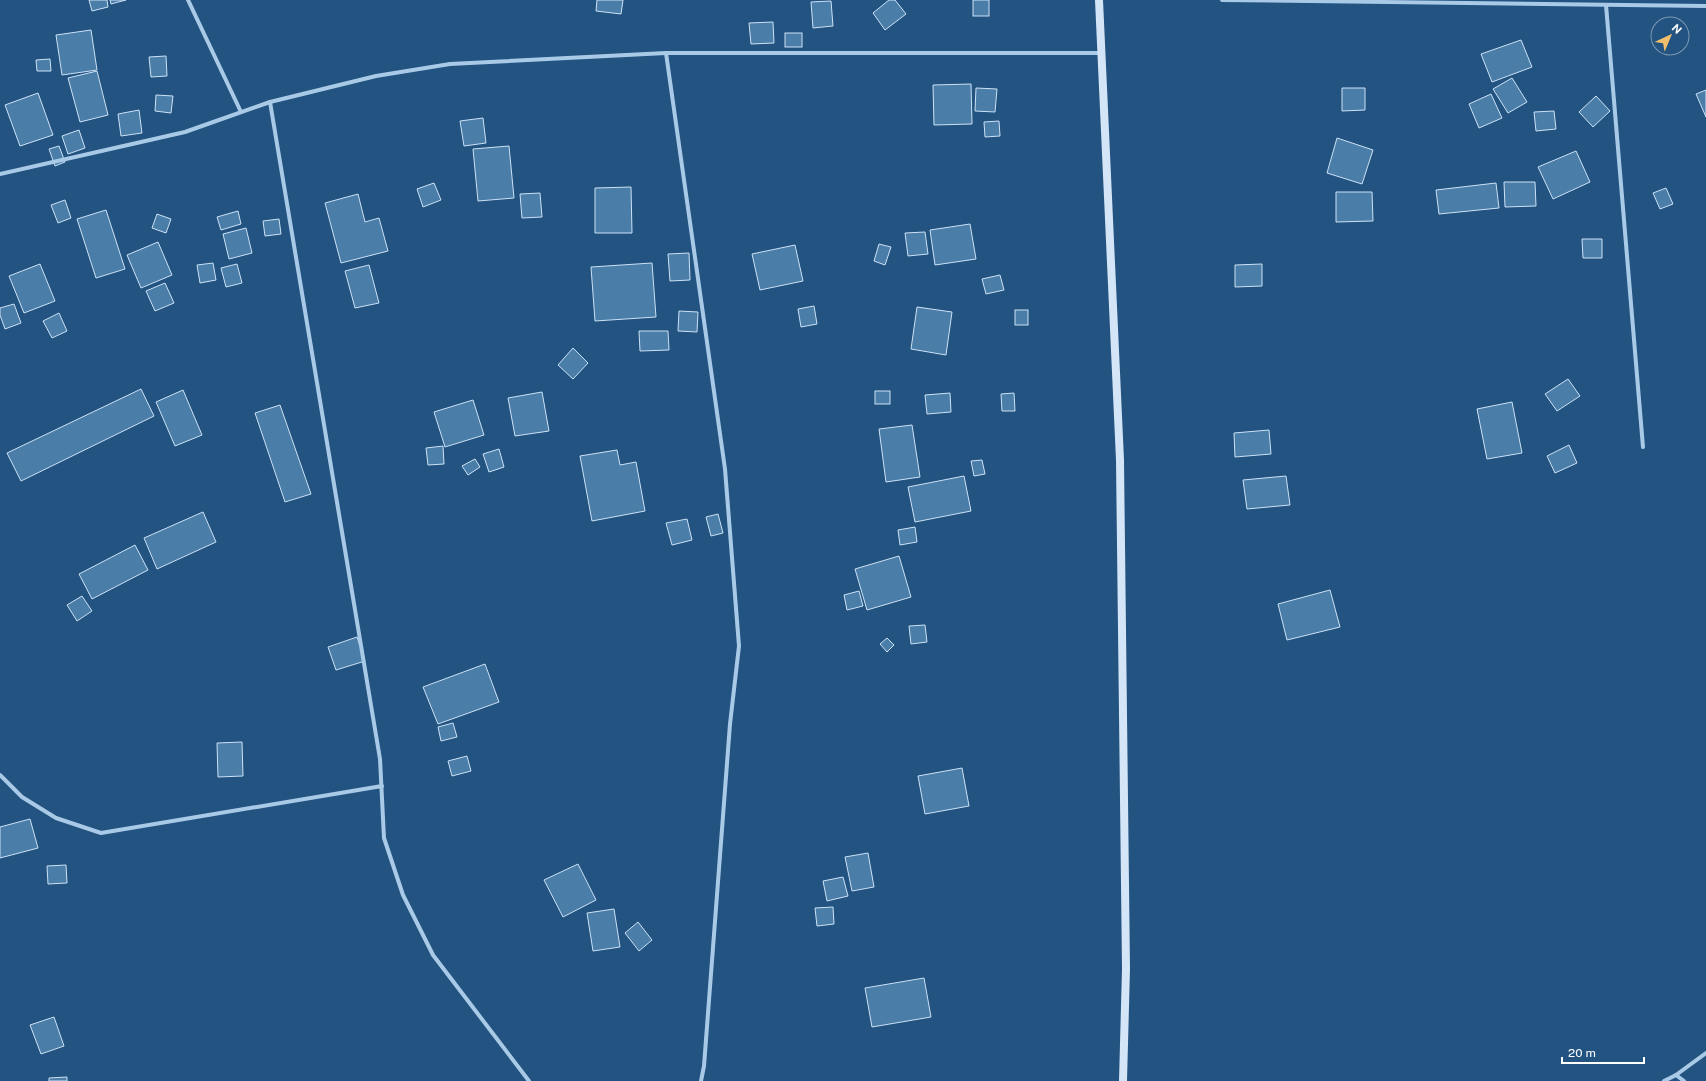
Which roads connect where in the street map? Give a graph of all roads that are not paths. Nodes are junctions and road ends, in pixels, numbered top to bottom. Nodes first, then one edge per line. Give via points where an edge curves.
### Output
1 (188, 0) edge
2 (1099, 0) edge
3 (1222, 0) edge
4 (1634, 0) edge
5 (1606, 6) junction
6 (1634, 6) junction
7 (1706, 6) edge
8 (666, 53) junction
9 (1102, 53) junction
10 (270, 102) junction
11 (241, 112) junction
12 (0, 174) edge
13 (1643, 447) dead end
14 (0, 775) edge
15 (382, 786) junction
16 (1706, 1053) edge
17 (1676, 1076) junction
18 (529, 1081) edge
19 (701, 1081) edge
20 (1123, 1081) edge
21 (1664, 1081) edge
22 (1684, 1081) edge

1 - 11 street
2 - 9 main road
3 - 5 street
4 - 6 street
5 - 6 street
5 - 13 street
6 - 7 street
8 - 9 street
8 - 10 street via 450,64 376,76
8 - 19 street via 726,469 739,646 730,724
9 - 20 main road via 1120,460 1126,961
10 - 11 street
10 - 15 street via 380,759
11 - 12 street via 185,132
14 - 15 street via 22,797 56,818 102,833
15 - 18 street via 384,838 403,895 433,956
16 - 17 street
17 - 21 street
17 - 22 street

